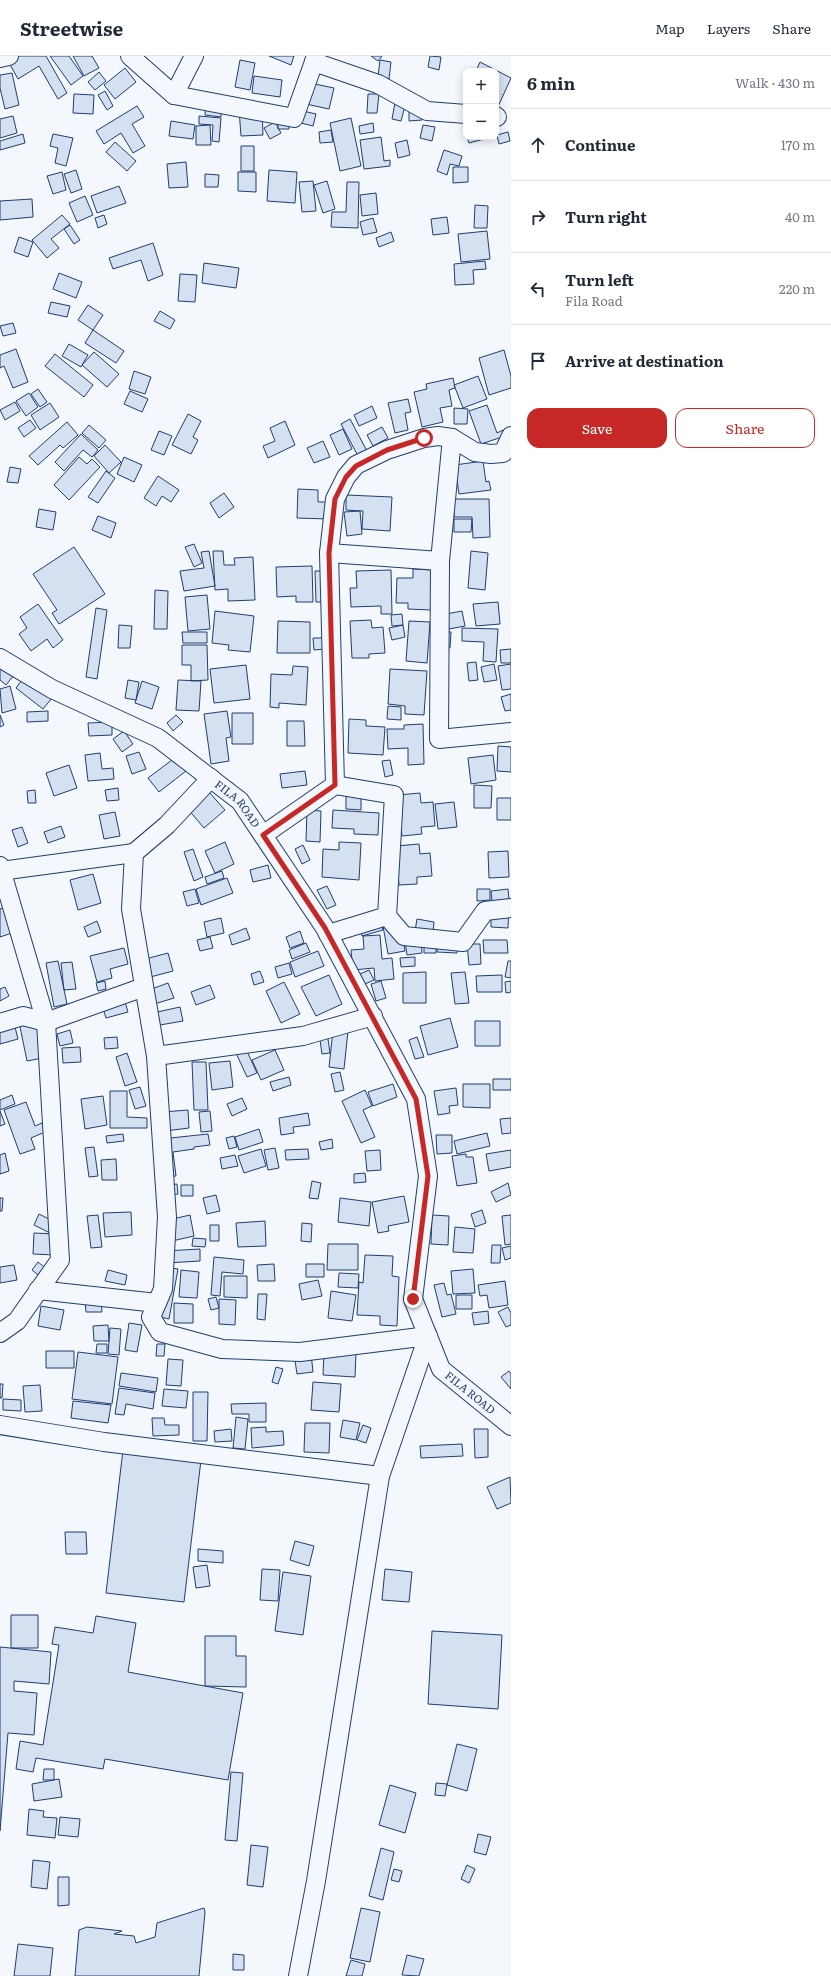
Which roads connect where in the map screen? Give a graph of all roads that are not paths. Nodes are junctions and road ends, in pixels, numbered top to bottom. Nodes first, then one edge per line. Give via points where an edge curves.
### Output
1 (9, 56) edge
2 (130, 56) edge
3 (194, 56) edge
4 (0, 58) edge
5 (315, 59) edge
6 (174, 95) junction
7 (463, 114) edge
8 (511, 436) edge
9 (452, 438) junction
10 (329, 553) junction
11 (440, 562) junction
12 (0, 658) edge
13 (511, 732) edge
14 (211, 778) junction
15 (335, 785) junction
16 (263, 835) junction
17 (134, 852) junction
18 (1, 869) edge
19 (511, 908) edge
20 (387, 916) junction
21 (328, 934) junction
22 (144, 987) junction
23 (373, 1016) junction
24 (46, 1022) junction
25 (0, 1023) edge
26 (156, 1056) junction
27 (38, 1290) junction
28 (157, 1303) junction
29 (0, 1333) edge
30 (428, 1336) junction
31 (0, 1424) edge
32 (511, 1426) edge
33 (380, 1476) junction
34 (298, 1976) edge

1 - 4 street
2 - 6 street
3 - 6 street
5 - 6 street via 294,118
5 - 7 street via 378,84 427,111
8 - 9 street via 503,453 491,454 475,452
9 - 10 street via 438,436 418,440 387,450 356,466 346,477 335,499
9 - 11 street
10 - 11 street
10 - 15 street
11 - 13 street via 439,739
12 - 14 street, FILA ROAD via 52,689 158,738
14 - 16 street, FILA ROAD via 240,801
14 - 17 street via 167,825
15 - 16 street
15 - 20 street via 394,795
16 - 21 street, FILA ROAD
17 - 18 street
17 - 22 street via 131,909
18 - 24 street
19 - 20 street via 485,911 463,942 404,936
20 - 21 street
21 - 23 street, FILA ROAD
22 - 24 street
22 - 26 street
23 - 26 street via 302,1036
23 - 30 street, FILA ROAD via 416,1099 428,1176 413,1299
24 - 25 street via 23,1016
24 - 27 street via 60,1260
26 - 28 street via 167,1217 163,1289
27 - 28 street
27 - 29 street via 17,1321
28 - 30 street via 151,1317 160,1332 222,1349 300,1352
30 - 32 street, FILA ROAD via 441,1369
30 - 33 street
31 - 33 street via 104,1442
33 - 34 street via 316,1880

